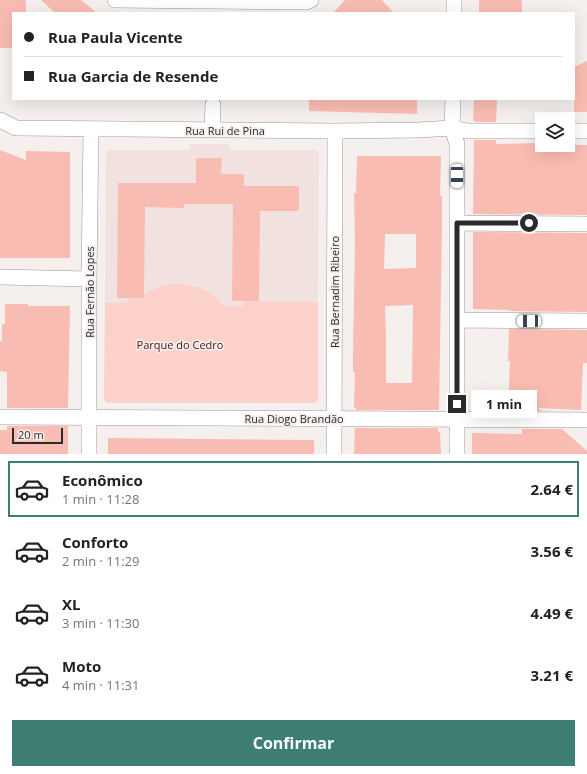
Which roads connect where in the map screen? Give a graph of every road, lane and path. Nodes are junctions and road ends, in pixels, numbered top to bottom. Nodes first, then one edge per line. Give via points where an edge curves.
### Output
1 (115, 0) edge
2 (311, 0) edge
3 (454, 0) edge
4 (213, 7) edge
5 (454, 12) edge
6 (453, 100) edge
7 (213, 106) dead end
8 (0, 120) edge
9 (452, 128) junction
10 (91, 129) junction
11 (212, 130) junction
12 (335, 131) junction
13 (535, 131) edge
14 (575, 131) edge
15 (587, 131) edge
16 (457, 223) junction
17 (587, 224) edge
18 (0, 277) edge
19 (88, 279) junction
20 (457, 320) junction
21 (587, 321) edge
22 (0, 417) edge
23 (89, 417) junction
24 (334, 418) junction
25 (457, 418) junction
26 (587, 420) edge
27 (89, 454) edge
28 (334, 454) edge
29 (457, 454) edge

1 - 4 street
2 - 4 street
3 - 5 street
6 - 9 street
7 - 11 street
8 - 10 street, Rua Rui de Pina via 16,128
9 - 12 street, Rua Rui de Pina
9 - 13 street, Rua Rui de Pina via 468,131
9 - 16 street via 456,144
10 - 11 street, Rua Rui de Pina
10 - 19 street, Rua Fernão Lopes
11 - 12 street, Rua Rui de Pina
12 - 24 street, Rua Bernadim Ribeiro
14 - 15 street
16 - 17 street
16 - 20 street
18 - 19 street
19 - 23 street, Rua Fernão Lopes
20 - 21 street
20 - 25 street
22 - 23 street, Rua Diogo Brandão
23 - 24 street, Rua Diogo Brandão
23 - 27 street, Rua Fernão Lopes
24 - 25 street, Rua Diogo Brandão
24 - 28 street, Rua Bernadim Ribeiro
25 - 26 street, Rua Diogo Brandão
25 - 29 street

